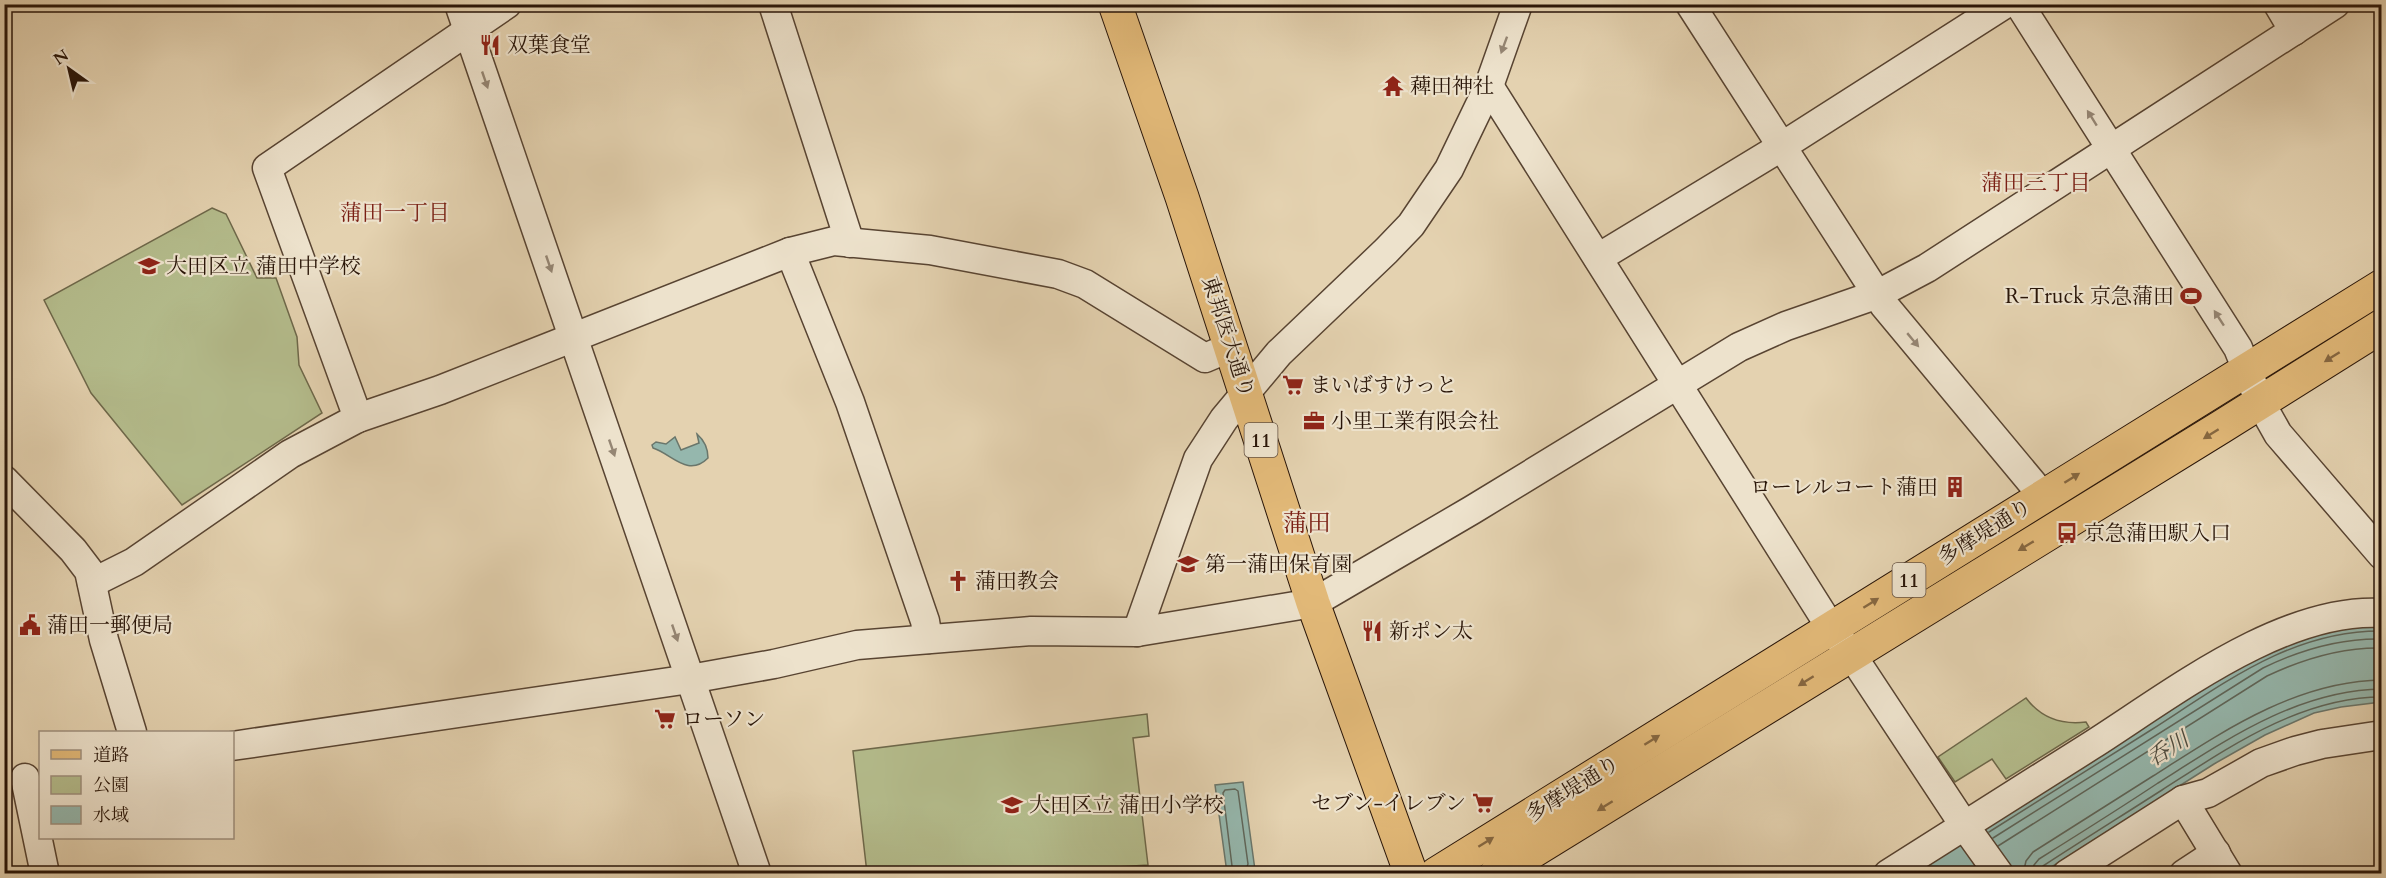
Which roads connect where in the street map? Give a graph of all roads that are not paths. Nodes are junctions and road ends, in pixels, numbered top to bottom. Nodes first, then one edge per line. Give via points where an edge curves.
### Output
1 (507, 4) edge
2 (773, 4) edge
3 (1115, 4) edge
4 (1518, 4) edge
5 (1690, 4) edge
6 (2005, 4) edge
7 (2019, 4) edge
8 (2278, 4) edge
9 (2335, 4) edge
10 (464, 18) edge
11 (2294, 31) junction
12 (1489, 86) junction
13 (1781, 147) junction
14 (2112, 150) junction
15 (850, 243) junction
16 (790, 252) junction
17 (1598, 258) junction
18 (2382, 286) edge
19 (1878, 294) junction
20 (2382, 326) edge
21 (575, 338) junction
22 (1231, 347) junction
23 (2248, 369) junction
24 (1678, 383) junction
25 (1246, 393) junction
26 (2260, 402) junction
27 (358, 418) junction
28 (4, 480) edge
29 (2043, 496) junction
30 (2382, 555) edge
31 (92, 583) junction
32 (1313, 603) junction
33 (2382, 613) edge
34 (1831, 628) junction
35 (1137, 632) junction
36 (928, 639) junction
37 (1851, 654) junction
38 (690, 679) junction
39 (132, 731) edge
40 (2382, 735) edge
41 (234, 746) edge
42 (23, 778) edge
43 (2182, 800) junction
44 (1966, 828) junction
45 (2222, 863) edge
46 (45, 873) edge
47 (757, 873) edge
48 (1411, 873) edge
49 (1436, 873) edge
50 (1496, 873) edge
51 (1888, 873) edge
52 (1999, 873) edge
53 (2067, 873) edge
54 (2184, 873) edge

1 - 10 street
2 - 15 street
3 - 22 main road, 東邦医大通り / 11
4 -> 12 street
5 - 13 street
6 - 13 street
14 -> 7 street
8 - 11 street
9 - 11 street
10 -> 21 street
10 - 27 street via 267,168
11 - 14 street
12 - 17 street
12 - 25 street via 1449,169 1411,225 1279,353
13 - 17 street
13 - 19 street
14 - 19 street via 1927,268
23 -> 14 street
15 - 16 street via 834,241
15 - 22 street via 930,250 1058,274 1085,284 1205,358
16 - 21 street
16 - 36 street via 850,402
17 - 24 street
18 - 23 main road, 多摩堤通り / 11
19 - 24 street via 1755,340
19 -> 29 street
20 -> 26 main road, 多摩堤通り / 11
21 - 27 street
21 -> 38 street
22 - 25 main road, 東邦医大通り / 11
23 - 26 street
29 -> 23 main road, 多摩堤通り / 11
24 - 32 street
24 - 34 street
25 - 32 main road, 東邦医大通り / 11
25 - 35 street via 1198,459
26 - 30 street via 2278,434
26 -> 37 main road, 多摩堤通り / 11
27 - 31 street via 290,454 134,562
28 - 31 street via 73,550
34 -> 29 main road, 多摩堤通り / 11
31 - 39 street via 104,640
32 - 35 street
32 - 48 main road, 東邦医大通り / 11
33 - 44 street via 2363,612 2317,620 2239,652
34 - 37 street
49 -> 34 main road, 多摩堤通り / 11
35 - 36 street via 1031,631
36 - 38 street via 857,645
37 - 44 street
37 -> 50 main road, 多摩堤通り / 11
38 - 41 street
38 - 47 street
40 - 43 street via 2295,751 2261,763 2208,793
42 - 46 street
43 - 45 street
43 - 53 street
44 - 51 street
44 - 52 street
45 - 54 street

